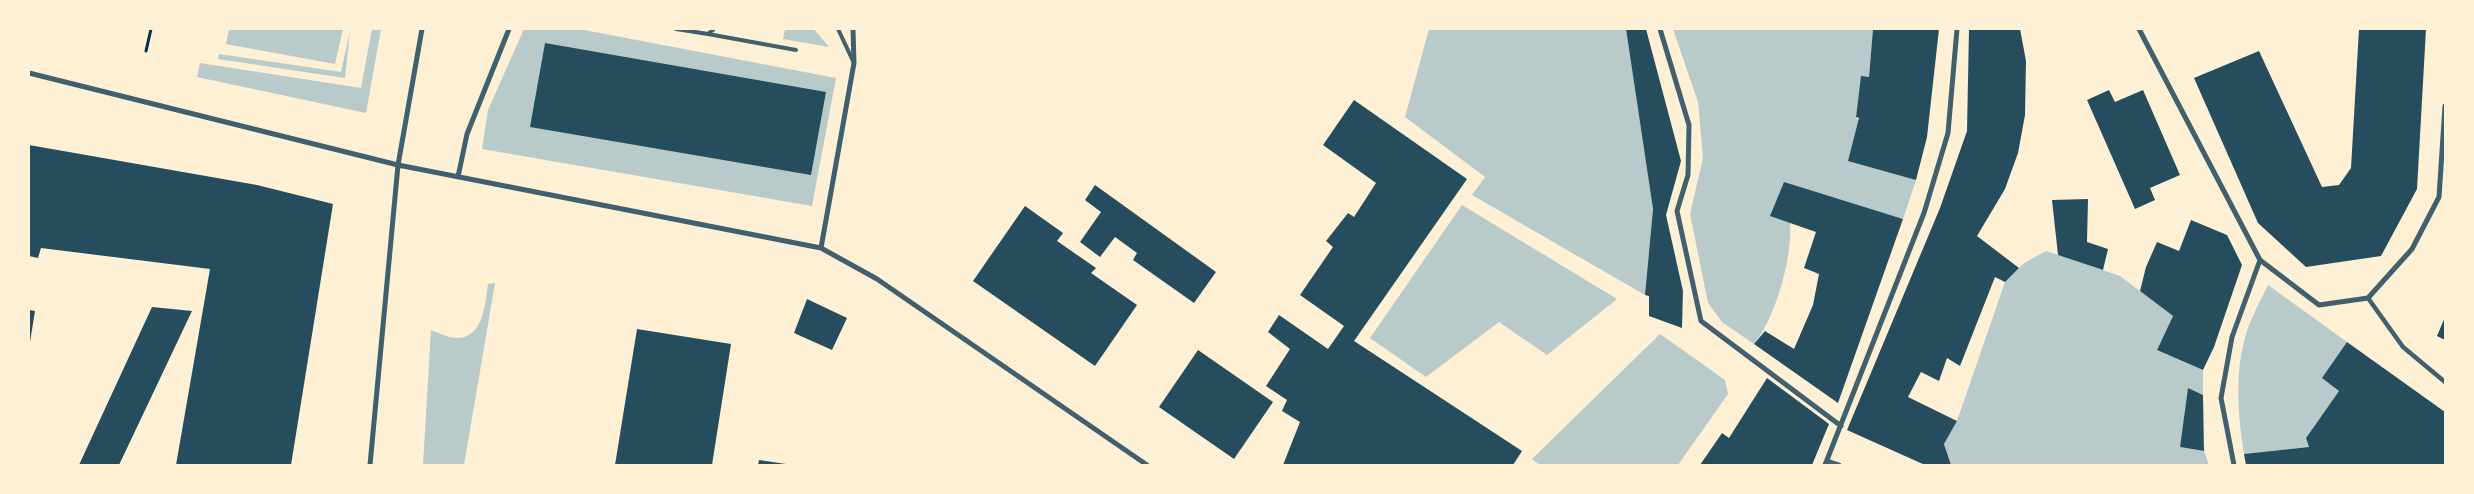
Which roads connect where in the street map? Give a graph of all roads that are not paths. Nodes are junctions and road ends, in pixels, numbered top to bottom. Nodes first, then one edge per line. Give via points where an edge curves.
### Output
1 (422, 29) edge
2 (509, 29) edge
3 (676, 29) edge
4 (714, 29) edge
5 (838, 29) edge
6 (853, 29) edge
7 (1660, 29) edge
8 (1957, 29) edge
9 (2138, 29) edge
10 (708, 34) junction
11 (796, 50) dead end
12 (854, 63) junction
13 (29, 73) edge
14 (2445, 106) edge
15 (398, 165) junction
16 (458, 177) junction
17 (821, 248) junction
18 (2260, 260) junction
19 (2368, 298) junction
20 (2445, 382) edge
21 (1841, 426) junction
22 (1826, 463) edge
23 (370, 465) edge
24 (1147, 465) edge
25 (1839, 465) edge
26 (2234, 465) edge

1 - 15 street
2 - 16 street via 467,134
3 - 10 lane
4 - 10 lane
5 - 12 lane
6 - 12 street
7 - 21 street via 1689,126 1688,175 1677,211 1701,321
8 - 21 street via 1948,133 1938,172
9 - 18 street
10 - 11 lane
12 - 17 street
13 - 15 street
14 - 19 street via 2439,197 2412,249
15 - 16 street
15 - 23 street
16 - 17 street
17 - 24 street via 877,278
18 - 19 street via 2319,305
18 - 26 street via 2232,336 2221,398
19 - 20 street via 2407,351
21 - 22 street
22 - 25 street

